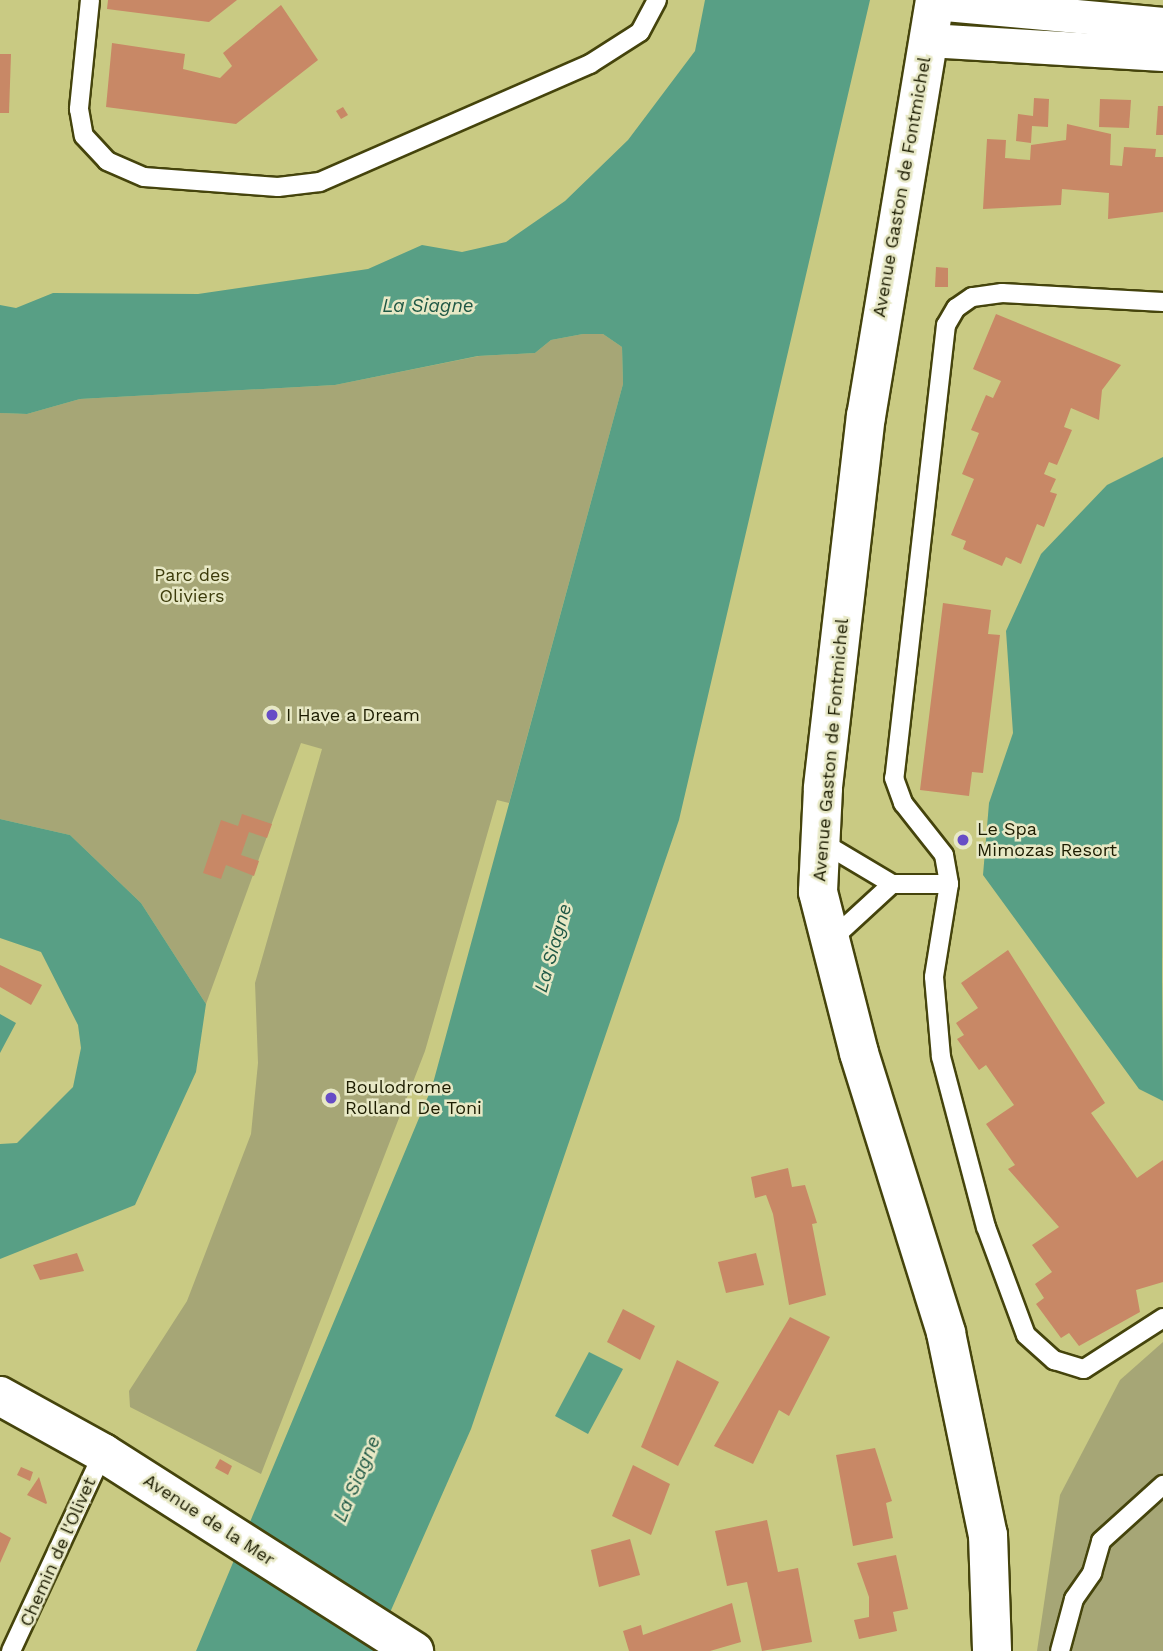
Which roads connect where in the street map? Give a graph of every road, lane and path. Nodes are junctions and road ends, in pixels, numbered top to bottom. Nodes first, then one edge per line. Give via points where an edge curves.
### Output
1 (90, 0) edge
2 (657, 0) edge
3 (935, 1) edge
4 (1163, 24) edge
5 (928, 40) junction
6 (1163, 54) edge
7 (1163, 302) edge
8 (819, 840) junction
9 (892, 884) junction
10 (949, 884) junction
11 (828, 943) junction
12 (1163, 1318) edge
13 (0, 1396) edge
14 (103, 1453) junction
15 (1163, 1485) edge
16 (11, 1651) edge
17 (414, 1651) edge
18 (992, 1651) edge
19 (1060, 1651) edge

1 - 2 lane via 79,109 85,136 107,160 144,177 278,187 320,182 590,64 640,32
3 - 4 street
3 - 5 main road, Avenue Gaston de Fontmichel
5 - 6 street
5 - 8 main road, Avenue Gaston de Fontmichel via 867,402
7 - 10 lane via 986,293 956,308 946,325 894,778 902,803 944,855
8 - 9 lane
8 - 11 main road, Avenue Gaston de Fontmichel via 818,892
9 - 10 lane
9 - 11 lane
10 - 12 lane via 934,977 941,1057 986,1227 1026,1335 1054,1360 1084,1368
11 - 18 main road, Avenue Gaston de Fontmichel via 946,1333 988,1535
13 - 14 main road, Avenue de la Mer
14 - 16 lane, Chemin de l'Olivet
14 - 17 main road, Avenue de la Mer
15 - 19 lane via 1101,1541 1092,1573 1074,1599

